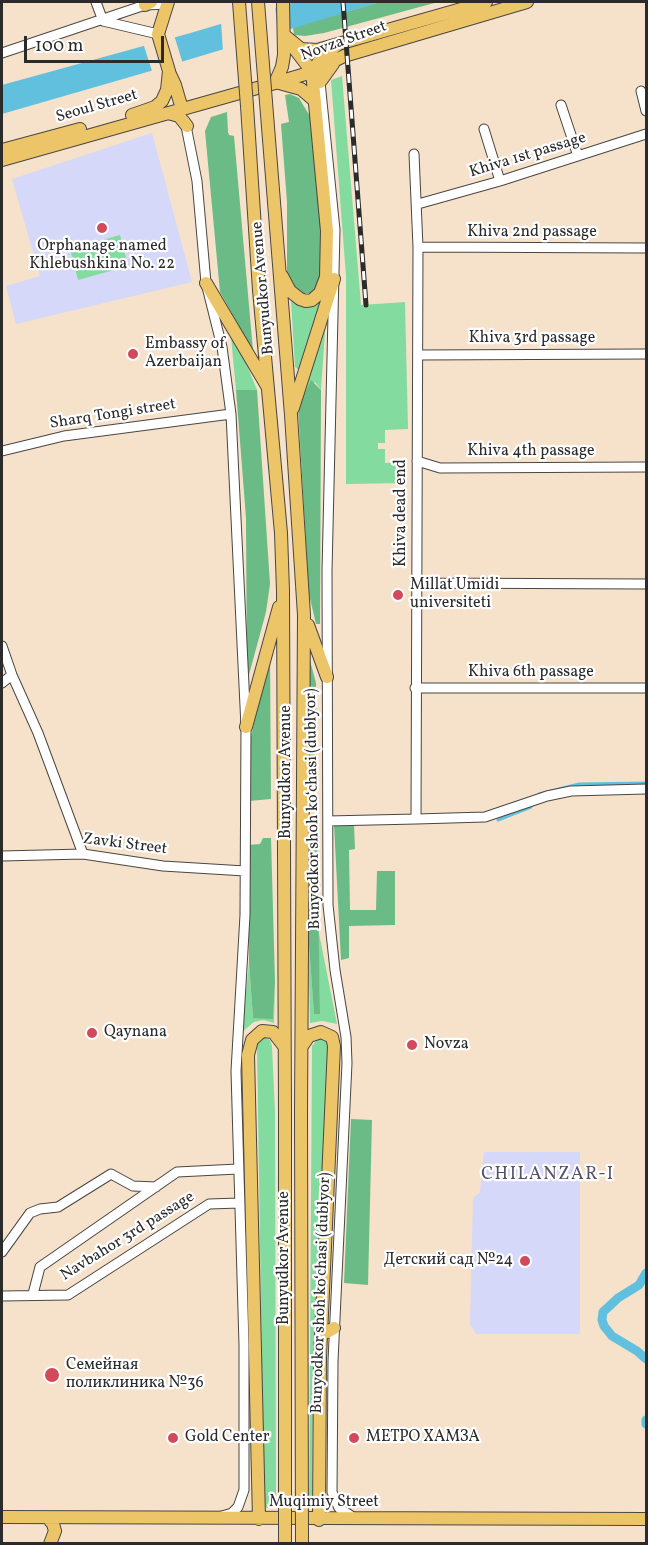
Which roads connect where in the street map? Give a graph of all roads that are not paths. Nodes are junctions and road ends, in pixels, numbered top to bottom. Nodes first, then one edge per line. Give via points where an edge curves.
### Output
1 (96, 2) edge
2 (171, 2) edge
3 (239, 2) edge
4 (258, 2) edge
5 (283, 2) edge
6 (486, 2) edge
7 (527, 2) edge
8 (148, 3) edge
9 (103, 21) junction
10 (158, 34) junction
11 (285, 36) junction
12 (337, 45) junction
13 (2, 53) edge
14 (169, 71) junction
15 (316, 77) junction
16 (275, 83) junction
17 (175, 86) junction
18 (641, 91) dead end
19 (315, 101) junction
20 (201, 104) junction
21 (561, 105) dead end
22 (182, 109) junction
23 (646, 111) edge
24 (168, 113) junction
25 (187, 126) junction
26 (484, 129) dead end
27 (646, 134) edge
28 (2, 150) edge
29 (414, 154) dead end
30 (578, 156) junction
31 (2, 160) edge
32 (500, 181) junction
33 (418, 204) junction
34 (418, 247) junction
35 (646, 248) edge
36 (278, 269) junction
37 (335, 273) junction
38 (206, 283) junction
39 (646, 354) edge
40 (418, 355) junction
41 (269, 390) junction
42 (231, 414) junction
43 (291, 415) junction
44 (2, 451) edge
45 (417, 461) junction
46 (646, 467) edge
47 (417, 583) junction
48 (646, 584) edge
49 (283, 591) junction
50 (304, 615) junction
51 (2, 646) edge
52 (12, 675) junction
53 (327, 677) junction
54 (2, 683) edge
55 (415, 688) junction
56 (646, 688) edge
57 (246, 727) junction
58 (646, 789) edge
59 (416, 819) junction
60 (328, 821) junction
61 (83, 854) junction
62 (2, 856) edge
63 (245, 871) junction
64 (285, 1046) junction
65 (302, 1046) junction
66 (238, 1169) junction
67 (156, 1187) junction
68 (239, 1203) junction
69 (2, 1252) edge
70 (33, 1294) junction
71 (2, 1296) edge
72 (321, 1328) junction
73 (334, 1328) junction
74 (2, 1517) edge
75 (48, 1518) junction
76 (211, 1519) junction
77 (259, 1519) junction
78 (361, 1519) junction
79 (646, 1519) edge
80 (319, 1520) junction
81 (50, 1544) edge
82 (285, 1544) edge
83 (302, 1544) edge

1 - 9 street
2 - 8 street
2 - 10 main road
3 - 41 main road, Bunyudkor Avenue, bridge
4 - 36 main road, Bunyudkor Avenue, bridge
5 - 11 main road
6 - 12 main road, Novza Street
7 - 15 main road, Novza Street via 344,56
8 - 9 street
9 - 10 street
9 - 13 street
10 - 14 main road
11 - 12 main road, Novza Street via 309,50
11 - 15 main road
11 - 16 main road via 283,62
12 - 15 main road via 322,57
14 - 17 main road
14 - 28 main road, Seoul Street via 164,96 150,109
15 - 16 main road, Novza Street
15 - 19 main road
15 - 37 street, Bunyodkor shoh koʻchasi (dublyor) via 335,230
16 - 19 main road via 301,88
16 - 20 main road
17 - 20 main road via 187,98
17 - 22 main road
18 - 23 street
19 - 36 main road via 327,231 326,278 320,293 306,301 291,291
20 - 22 main road
21 - 30 street
22 - 24 main road, Seoul Street
22 - 25 street
24 - 25 main road via 179,116
24 - 31 main road, Seoul Street
25 - 38 street via 197,181
26 - 32 street
27 - 30 street, Khiva 1st passage
29 - 33 street, Khiva dead end
30 - 32 street, Khiva 1st passage
32 - 33 street, Khiva 1st passage
33 - 34 street, Khiva dead end
34 - 35 street, Khiva 2nd passage
34 - 40 street, Khiva dead end
36 - 43 main road, Bunyudkor Avenue
37 - 43 main road
37 - 53 street, Bunyodkor shoh koʻchasi (dublyor)
38 - 41 main road
38 - 42 street via 222,347
39 - 40 street, Khiva 3rd passage
40 - 45 street, Khiva dead end
41 - 49 main road, Bunyudkor Avenue
42 - 44 street, Sharq Tongi street via 64,436
42 - 57 street
43 - 50 main road, Bunyudkor Avenue
45 - 46 street, Khiva 4th passage via 440,468
45 - 47 street, Khiva dead end
47 - 48 street
47 - 55 street, Khiva dead end
49 - 57 main road
49 - 64 main road, Bunyudkor Avenue
50 - 53 main road
50 - 65 main road, Bunyudkor Avenue
51 - 52 street
52 - 54 street
52 - 61 street
53 - 60 street, Bunyodkor shoh koʻchasi (dublyor)
55 - 56 street, Khiva 6th passage
55 - 59 street, Khiva dead end
57 - 63 street
58 - 59 street via 571,791 485,817
59 - 60 street
60 - 73 street, Bunyodkor shoh koʻchasi (dublyor) via 329,921 347,1063
61 - 62 street, Zavki Street
61 - 63 street, Zavki Street via 163,866
63 - 66 street via 236,1043
64 - 77 main road via 273,1032 262,1031 252,1040 248,1055
64 - 82 main road, Bunyudkor Avenue, bridge
65 - 72 main road via 309,1036 321,1032 332,1037 334,1046
65 - 83 main road, Bunyudkor Avenue, bridge
66 - 67 street via 177,1172
66 - 68 street
67 - 69 street, Navbahor 3rd passage via 133,1186 111,1173 58,1207 30,1213
67 - 70 street, Navbahor 3rd passage via 40,1267
68 - 70 street, Navbahor 3rd passage via 209,1204 68,1294
68 - 76 street via 244,1345 243,1494 236,1510
70 - 71 street, Navbahor 3rd passage
72 - 73 main road via 327,1332
72 - 80 main road
73 - 78 street, Bunyodkor shoh koʻchasi (dublyor) via 332,1492 343,1512
74 - 75 main road, Muqimiy Street
75 - 76 main road, Muqimiy Street
75 - 81 main road via 54,1531
76 - 77 main road, Muqimiy Street
77 - 80 main road, Muqimiy Street
78 - 79 main road, Muqimiy Street
78 - 80 main road, Muqimiy Street

